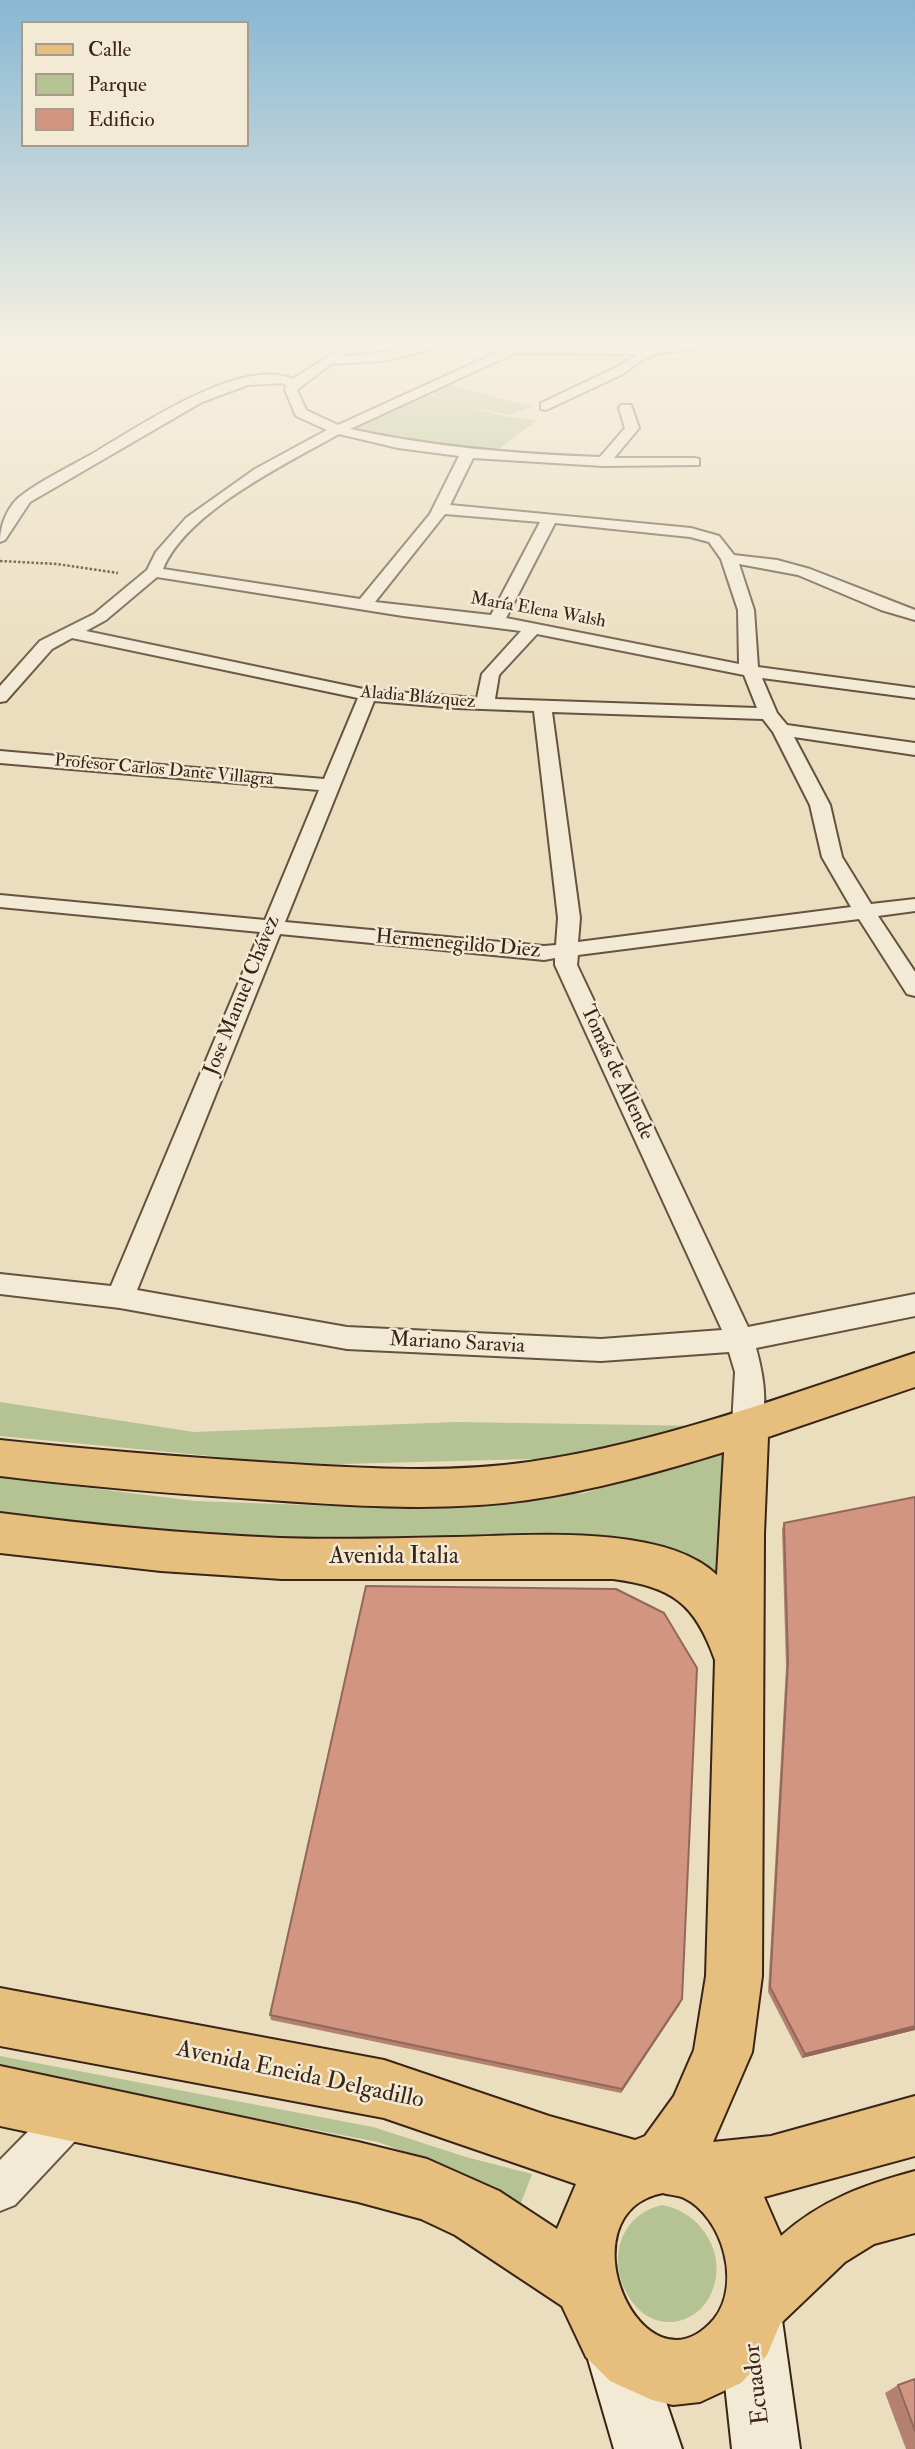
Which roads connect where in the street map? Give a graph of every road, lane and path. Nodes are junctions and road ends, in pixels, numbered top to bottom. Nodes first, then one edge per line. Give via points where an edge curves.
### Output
1 (90, 459) edge
2 (283, 459) edge
3 (465, 459) edge
4 (557, 459) edge
5 (605, 459) edge
6 (603, 462) junction
7 (694, 462) dead end
8 (442, 509) junction
9 (549, 518) junction
10 (0, 537) edge
11 (729, 559) junction
12 (0, 561) edge
13 (150, 574) junction
14 (364, 605) junction
15 (915, 615) edge
16 (496, 621) junction
17 (532, 629) junction
18 (72, 633) junction
19 (751, 671) junction
20 (915, 693) edge
21 (368, 695) junction
22 (0, 697) edge
23 (486, 704) junction
24 (542, 706) junction
25 (768, 714) junction
26 (781, 730) junction
27 (915, 749) edge
28 (0, 757) edge
29 (329, 785) junction
30 (0, 901) edge
31 (915, 905) edge
32 (864, 913) junction
33 (270, 928) junction
34 (566, 952) junction
35 (915, 989) edge
36 (0, 1284) edge
37 (120, 1298) junction
38 (915, 1305) edge
39 (740, 1340) junction
40 (915, 1370) edge
41 (747, 1425) junction
42 (0, 1458) edge
43 (0, 1532) edge
44 (740, 1660) junction
45 (0, 2017) edge
46 (0, 2096) edge
47 (76, 2111) junction
48 (915, 2126) edge
49 (667, 2169) junction
50 (0, 2190) edge
51 (915, 2202) edge
52 (586, 2286) junction
53 (753, 2312) junction
54 (615, 2342) junction
55 (648, 2449) edge
56 (765, 2449) edge

1 - 10 street via 25,499
2 - 13 street via 191,521
3 - 8 street
4 - 6 street
5 - 6 street
6 - 7 street
8 - 9 street
8 - 14 street
9 - 11 street via 691,533 714,539
9 - 16 street
11 - 15 street via 805,573
11 - 19 street via 746,610 745,646
12 - 13 path
13 - 14 street, María Elena Walsh
13 - 18 street via 100,617
14 - 16 street, María Elena Walsh
16 - 17 street, María Elena Walsh
17 - 19 street, María Elena Walsh
17 - 23 street via 491,674
18 - 21 street, Aladia Blázquez
18 - 22 street via 46,645
19 - 20 street, María Elena Walsh
19 - 25 street
21 - 23 street, Aladia Blázquez
21 - 29 street, Jose Manuel Chávez
23 - 24 street, Aladia Blázquez
24 - 25 street, Aladia Blázquez
24 - 34 street, Tomás de Allende via 569,918
25 - 26 street
26 - 27 street
26 - 32 street via 820,805 832,858
28 - 29 street, Profesor Carlos Dante Villagra
29 - 33 street, Jose Manuel Chávez
30 - 33 street, Hermenegildo Diez
31 - 32 street, Hermenegildo Diez
32 - 34 street, Hermenegildo Diez
32 - 35 street
33 - 34 street, Hermenegildo Diez
33 - 37 street, Jose Manuel Chávez
34 - 39 street, Tomás de Allende via 566,965
36 - 37 street, Mariano Saravia
37 - 39 street, Mariano Saravia via 347,1338 389,1341 601,1350
38 - 39 street, Mariano Saravia
39 - 41 street, Tomás de Allende via 748,1372
40 - 41 main road
41 - 42 main road via 584,1471 474,1486 415,1488 216,1478
41 - 44 main road
43 - 44 main road, Avenida Italia via 243,1557 578,1557 639,1562 695,1584 718,1610
44 - 49 main road via 734,1976 723,2052
45 - 49 main road, Avenida Eneida Delgadillo via 384,2089 549,2146
46 - 47 main road
47 - 50 street
47 - 52 main road via 427,2190 477,2213
48 - 49 main road, Avenida Eneida Delgadillo via 771,2166
49 - 52 main road via 614,2183 598,2203 583,2256
49 - 53 main road via 720,2188 736,2206 755,2253 758,2278
51 - 53 main road via 861,2217 822,2240
52 - 54 main road via 597,2316
53 - 54 main road via 736,2345 716,2363 691,2372 663,2372 638,2362
53 - 56 main road, Ecuador
54 - 55 main road

